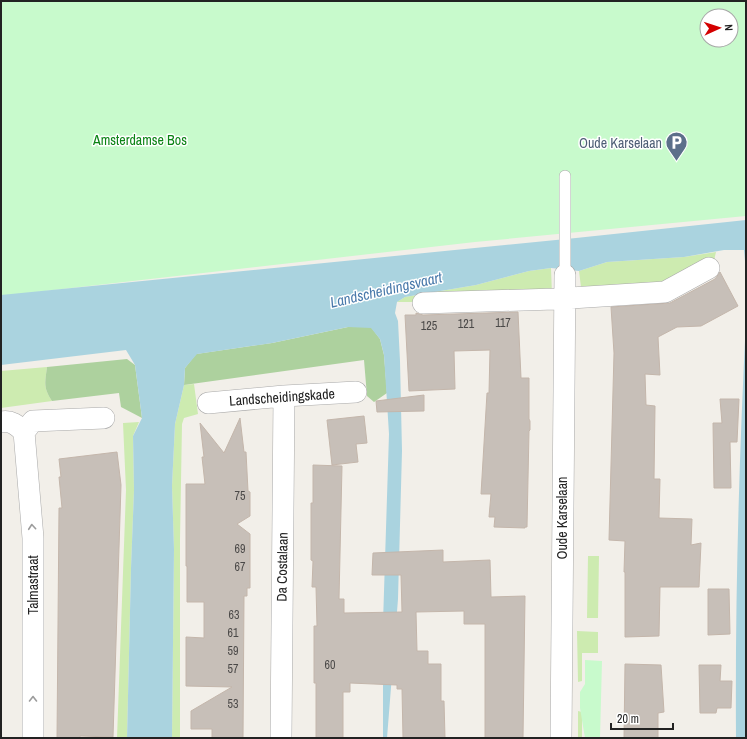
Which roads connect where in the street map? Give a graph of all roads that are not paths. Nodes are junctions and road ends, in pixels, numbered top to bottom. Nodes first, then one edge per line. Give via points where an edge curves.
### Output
1 (565, 176) dead end
2 (710, 268) dead end
3 (564, 275) joint
4 (564, 298) junction
5 (423, 304) dead end
6 (356, 392) dead end
7 (284, 396) junction
8 (208, 403) dead end
9 (104, 418) dead end
10 (1, 422) edge
11 (24, 432) junction
12 (33, 738) edge
13 (281, 738) edge
14 (560, 738) edge

1 - 3 lane, Oude Karselaan
2 - 4 street via 665,292
3 - 4 street, Oude Karselaan
4 - 5 street
4 - 14 street, Oude Karselaan
6 - 7 street, Landscheidingskade
7 - 8 street, Landscheidingskade
7 - 13 street, Da Costalaan
9 - 11 street via 33,421
10 - 11 street via 16,424
12 -> 11 street, Talmastraat via 33,538

